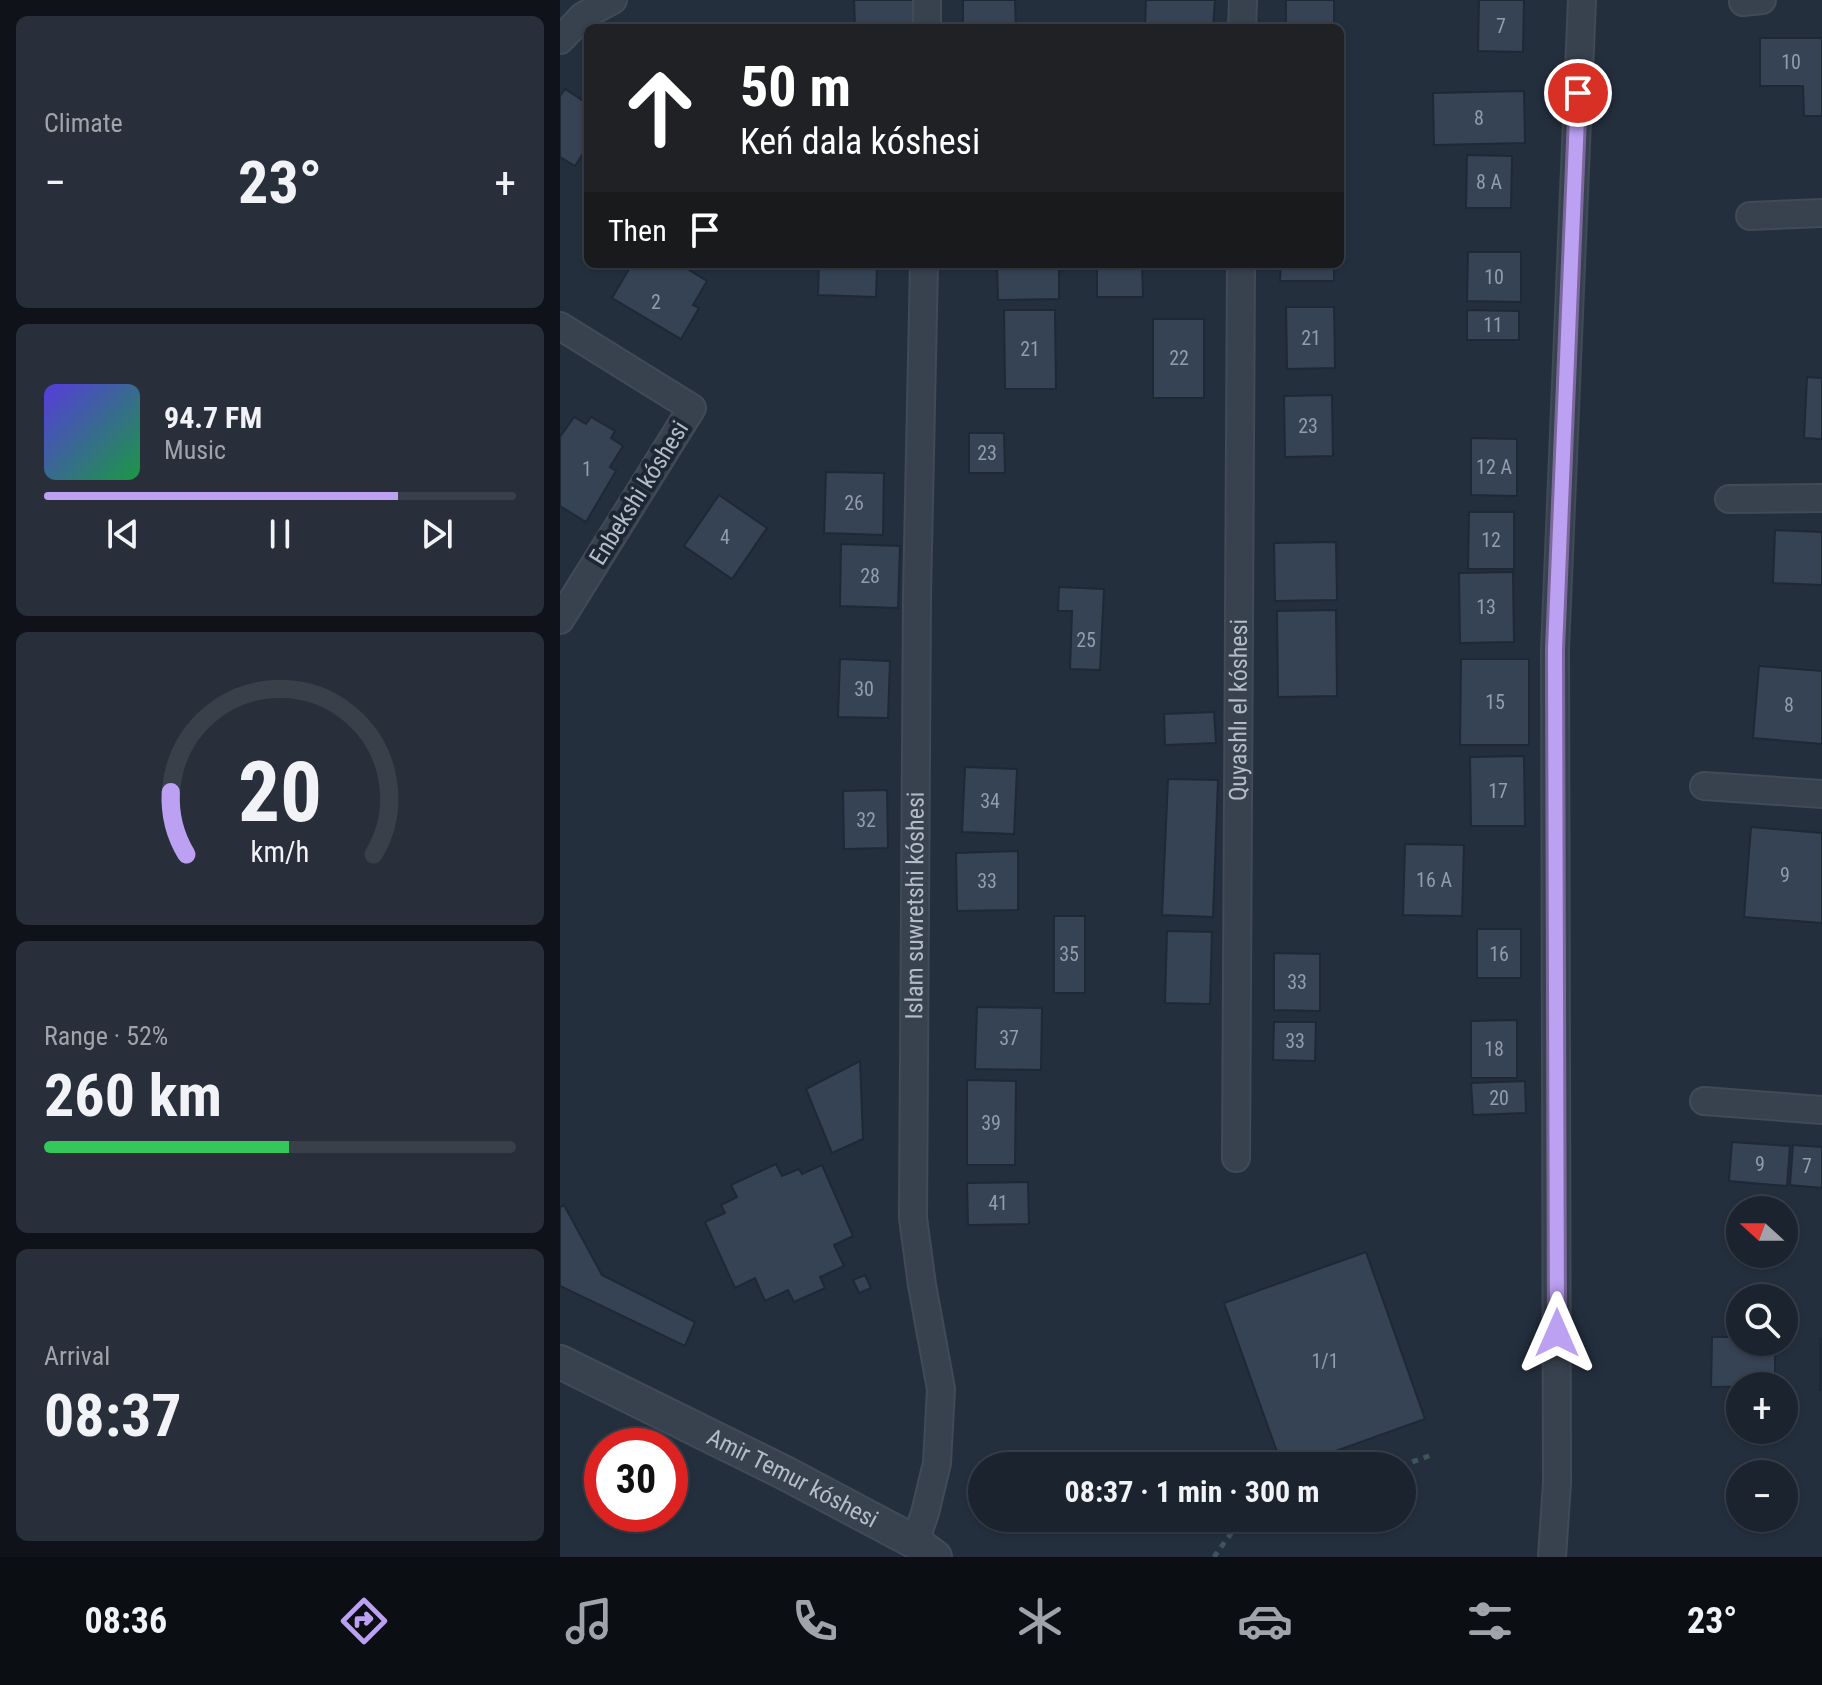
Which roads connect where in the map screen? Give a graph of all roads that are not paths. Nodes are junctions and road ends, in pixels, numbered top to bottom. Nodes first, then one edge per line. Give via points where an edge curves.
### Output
1 (613, 0) edge
2 (927, 0) edge
3 (1243, 0) edge
4 (1582, 0) edge
5 (927, 24) edge
6 (1242, 24) edge
7 (560, 40) edge
8 (1822, 213) edge
9 (1750, 216) dead end
10 (924, 268) edge
11 (1241, 268) edge
12 (560, 326) edge
13 (1822, 498) edge
14 (1729, 499) dead end
15 (560, 620) edge
16 (1704, 786) dead end
17 (1822, 794) edge
18 (1704, 1101) dead end
19 (1822, 1110) edge
20 (1236, 1158) dead end
21 (560, 1362) edge
22 (925, 1550) edge
23 (1552, 1557) edge

1 - 7 street via 583,16
2 - 5 street
3 - 6 street
4 - 23 street via 1555,649 1557,1483
8 - 9 street
10 - 22 street, Islam suwretshi kóshesi via 913,1218 941,1389
11 - 20 street, Quyashlı el kóshesi
12 - 15 street, Enbekshi kóshesi via 692,408
13 - 14 street
16 - 17 street
18 - 19 street
21 - 22 street, Amir Temur kóshesi via 785,1473

